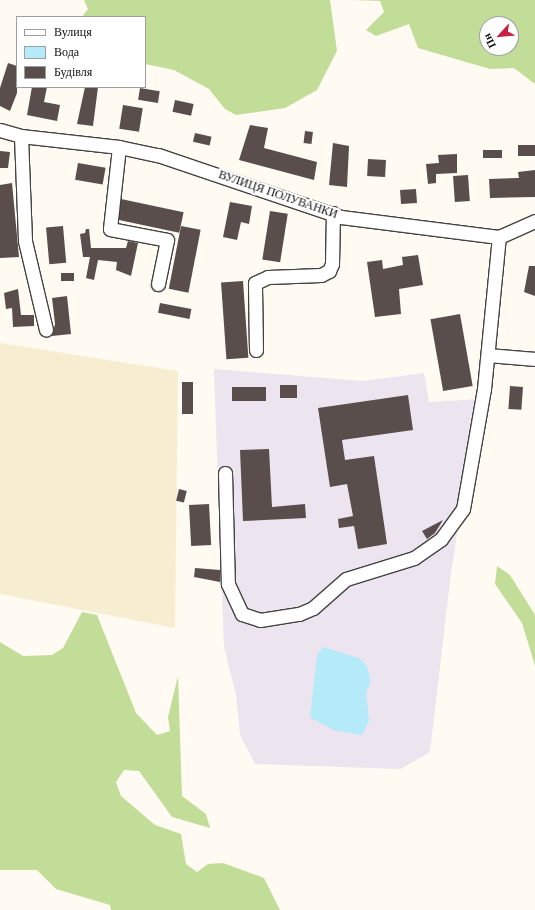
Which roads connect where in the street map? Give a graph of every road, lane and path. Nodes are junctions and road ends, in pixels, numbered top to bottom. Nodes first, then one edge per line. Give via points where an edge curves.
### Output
1 (0, 130) edge
2 (21, 136) junction
3 (119, 147) junction
4 (333, 214) junction
5 (535, 221) edge
6 (499, 237) junction
7 (158, 284) dead end
8 (46, 330) dead end
9 (256, 350) dead end
10 (488, 355) junction
11 (535, 359) edge
12 (225, 473) dead end

1 - 2 street, ВУЛИЦЯ ПОЛУВАНКИ
2 - 3 street, ВУЛИЦЯ ПОЛУВАНКИ
2 - 8 street via 25,241
3 - 4 street, ВУЛИЦЯ ПОЛУВАНКИ via 158,155
3 - 7 street via 110,229 166,240
4 - 6 street, ВУЛИЦЯ ПОЛУВАНКИ
4 - 9 street via 332,264 329,271 321,275 268,277 255,283
5 - 6 street
6 - 10 street
10 - 11 street
10 - 12 street via 463,508 451,526 441,539 414,558 346,579 313,608 300,614 260,620 242,614 236,608 228,584

